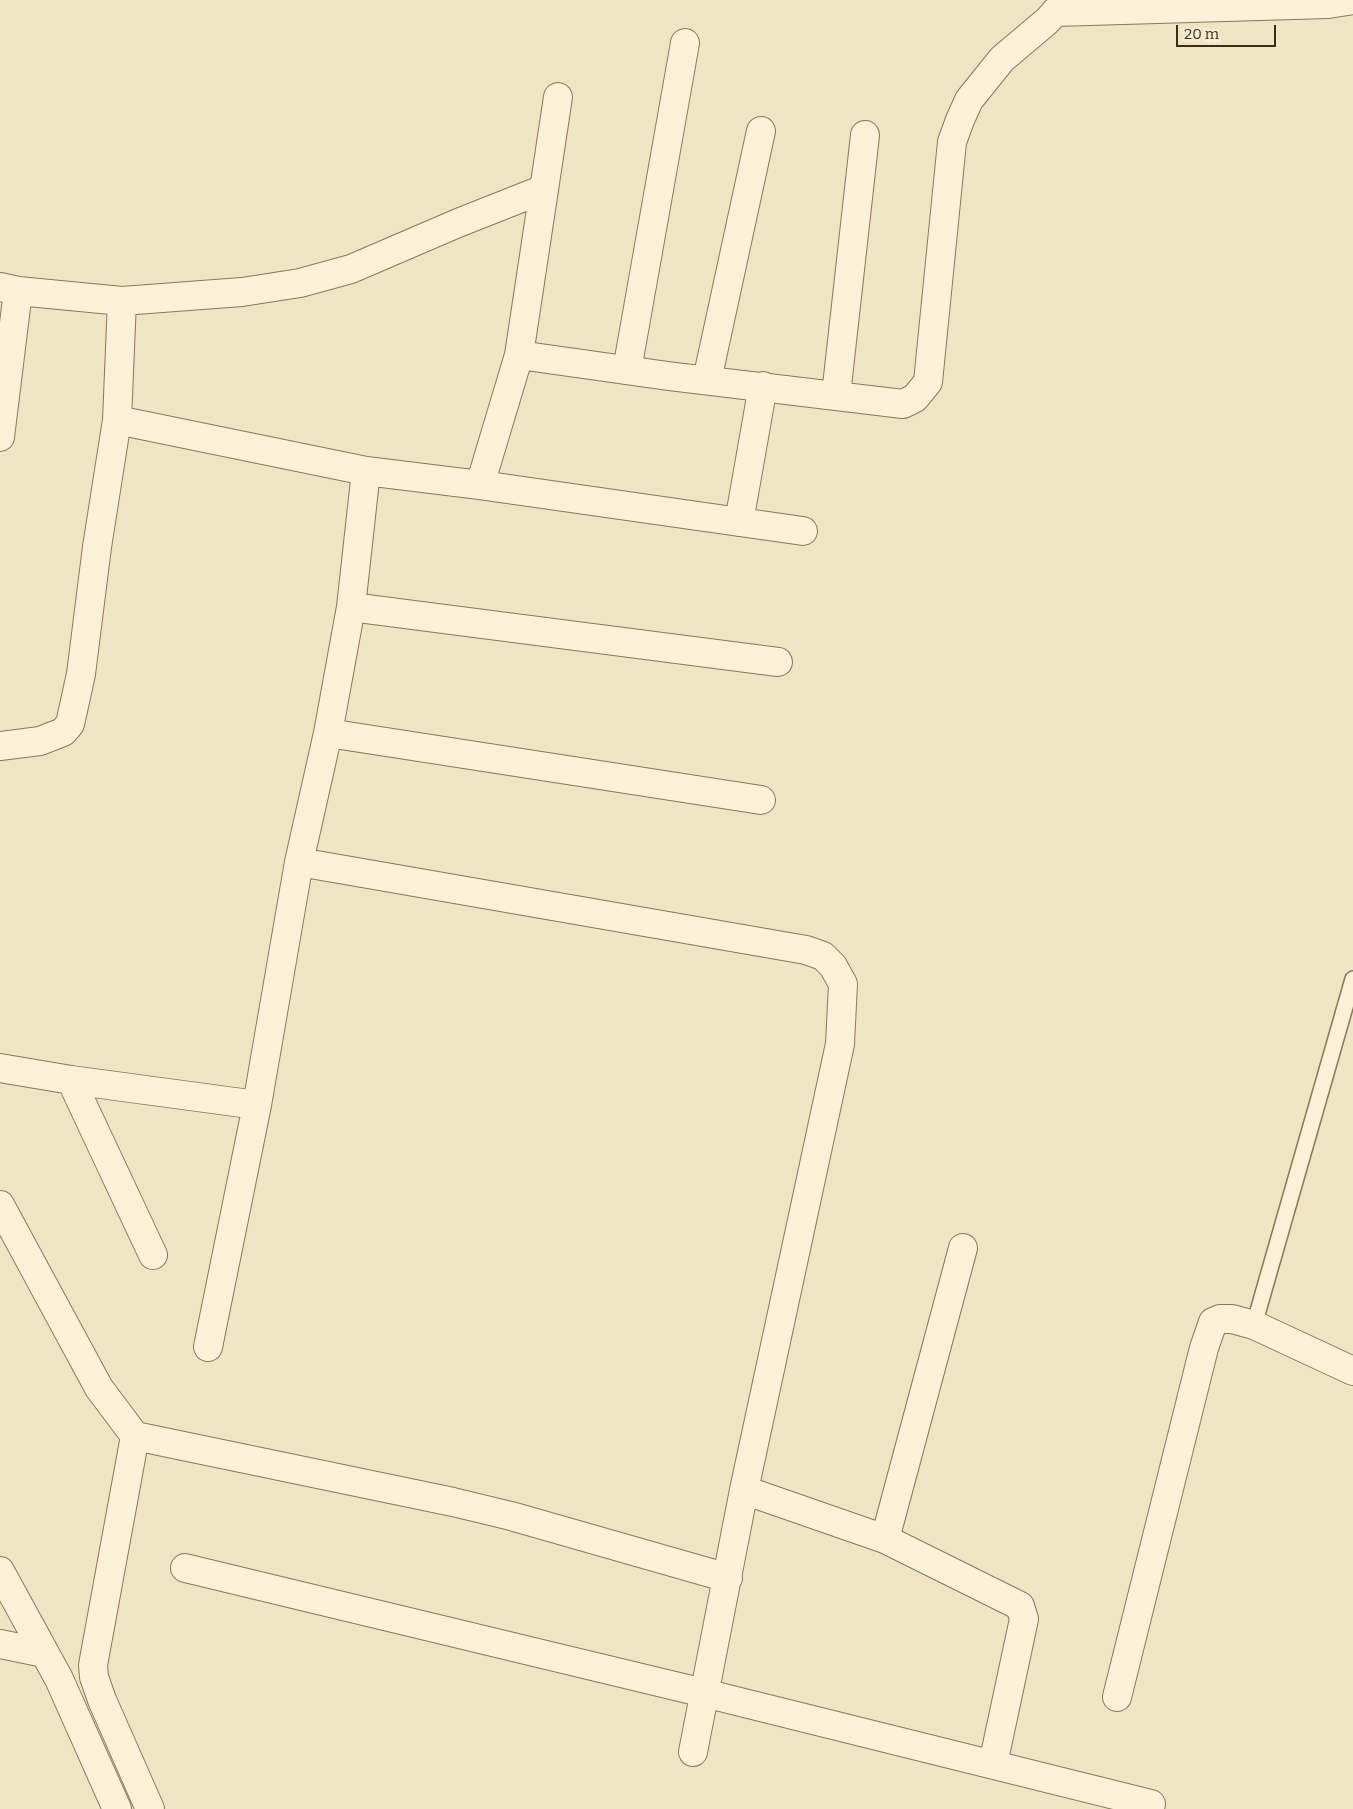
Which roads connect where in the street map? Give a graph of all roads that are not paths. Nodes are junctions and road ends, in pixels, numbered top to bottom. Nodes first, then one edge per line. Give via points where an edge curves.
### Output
1 (1353, 0) edge
2 (1207, 4) edge
3 (1060, 6) edge
4 (685, 44) dead end
5 (558, 97) dead end
6 (761, 131) dead end
7 (865, 135) dead end
8 (544, 190) junction
9 (9, 289) edge
10 (122, 301) junction
11 (519, 356) junction
12 (627, 370) junction
13 (707, 380) junction
14 (763, 386) junction
15 (836, 395) junction
16 (117, 420) junction
17 (0, 437) edge
18 (366, 471) junction
19 (480, 485) junction
20 (739, 522) junction
21 (803, 531) dead end
22 (351, 607) junction
23 (778, 662) dead end
24 (328, 733) junction
25 (0, 746) edge
26 (761, 800) dead end
27 (299, 862) junction
28 (1353, 978) edge
29 (0, 1068) edge
30 (72, 1080) junction
31 (256, 1105) junction
32 (0, 1205) edge
33 (963, 1248) dead end
34 (153, 1255) dead end
35 (1254, 1326) junction
36 (208, 1347) dead end
37 (1353, 1371) edge
38 (136, 1436) junction
39 (744, 1490) junction
40 (885, 1539) junction
41 (185, 1568) dead end
42 (0, 1571) edge
43 (728, 1578) junction
44 (0, 1644) edge
45 (44, 1653) junction
46 (704, 1693) junction
47 (1118, 1697) dead end
48 (693, 1752) dead end
49 (993, 1764) junction
50 (1151, 1804) dead end
51 (117, 1809) edge
52 (150, 1809) edge

1 - 2 street via 1328,4
2 - 3 street
3 - 15 street via 1002,59 969,100 952,142 928,382 915,398 903,404
4 - 12 street
5 - 8 street
6 - 13 street
7 - 15 street
8 - 10 street via 352,269 300,283 242,292
8 - 11 street
9 - 10 street
9 - 17 street
10 - 16 street
11 - 12 street
11 - 19 street
12 - 13 street
13 - 14 street
14 - 15 street
14 - 20 street
16 - 18 street
16 - 25 street via 81,674 70,724 63,732 40,740
18 - 19 street
18 - 22 street
19 - 20 street
20 - 21 street
22 - 23 street
22 - 24 street
24 - 26 street
24 - 27 street
27 - 31 street
27 - 39 street via 806,950 823,956 833,966 843,984 840,1044
28 - 35 lane
29 - 30 street
30 - 31 street
30 - 34 street
31 - 36 street
32 - 38 street via 99,1388
33 - 40 street
35 - 37 street
35 - 47 street via 1226,1319 1216,1320 1210,1326
38 - 43 street via 482,1509
38 - 52 street via 93,1665 102,1700
39 - 40 street
39 - 43 street
40 - 49 street via 1020,1606 1024,1619
41 - 46 street
42 - 45 street
43 - 46 street
44 - 45 street
45 - 51 street via 59,1679
46 - 48 street
46 - 49 street
49 - 50 street

